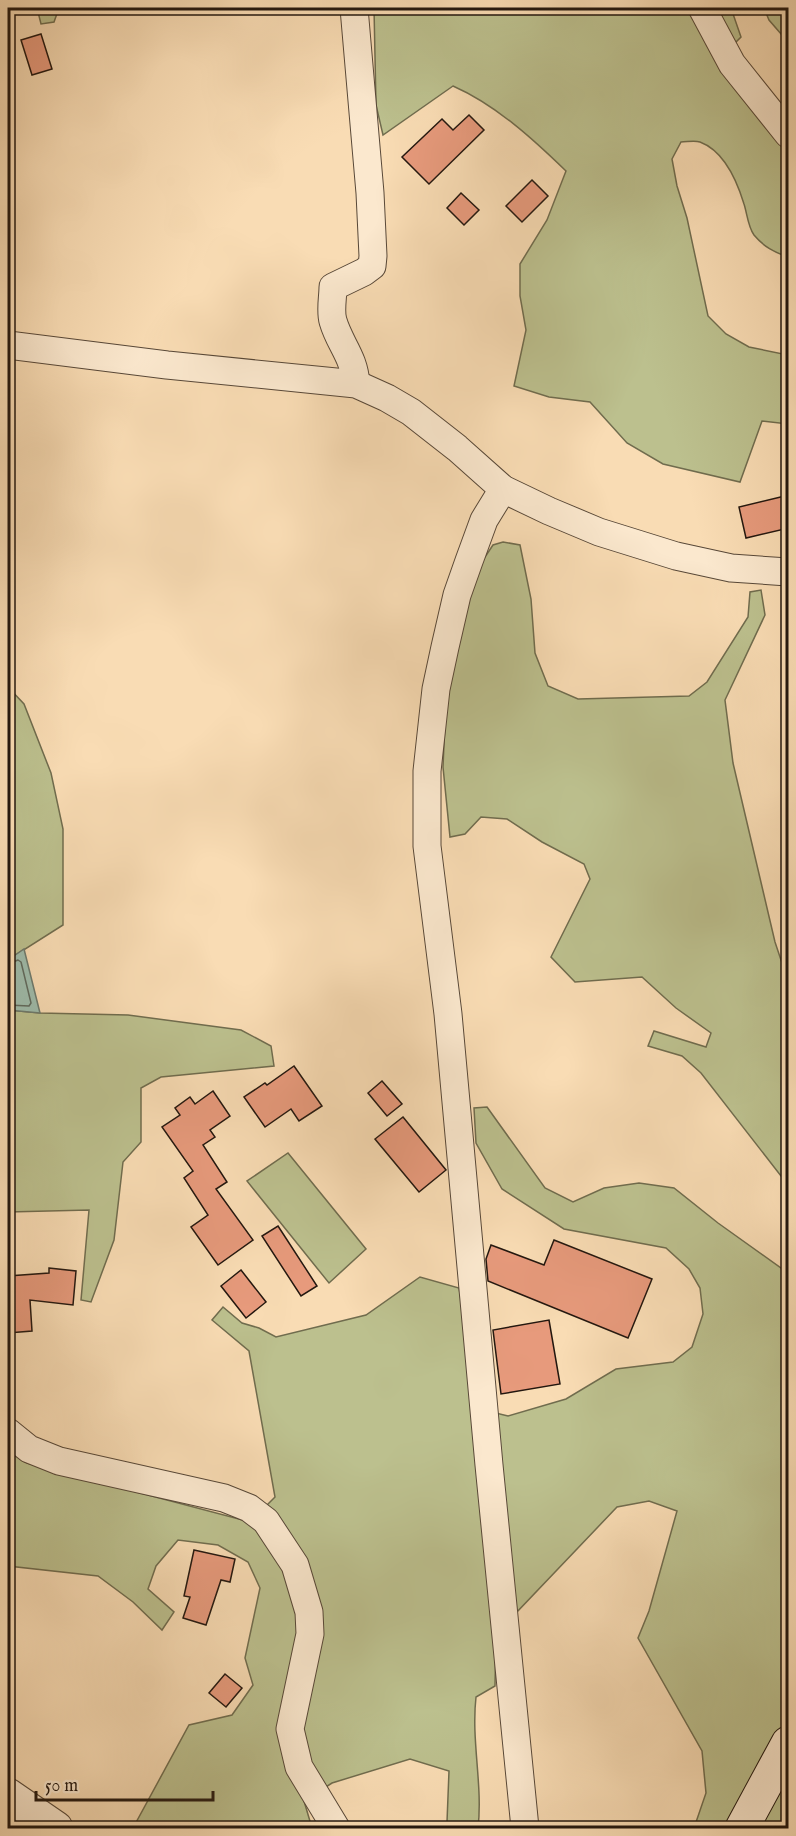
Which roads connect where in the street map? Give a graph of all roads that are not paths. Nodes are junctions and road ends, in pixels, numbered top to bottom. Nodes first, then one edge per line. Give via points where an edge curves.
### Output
1 (354, 8) edge
2 (702, 8) edge
3 (789, 134) edge
4 (8, 345) edge
5 (356, 384) junction
6 (503, 489) junction
7 (789, 572) edge
8 (8, 1432) edge
9 (789, 1743) edge
10 (8, 1795) edge
11 (56, 1828) edge
12 (336, 1828) edge
13 (525, 1828) edge
14 (742, 1828) edge

1 - 5 street via 373,256 372,266 333,287 332,302 333,320 355,369
2 - 3 street via 732,64
4 - 5 street via 167,366
5 - 6 street via 411,412
6 - 7 street via 599,532 676,556 731,568
6 - 13 street via 484,520 457,595 445,646 427,771 427,846 448,1014
8 - 12 street via 29,1449 59,1461 224,1498 249,1508 266,1521 295,1565 309,1612 310,1634 290,1729 293,1745 299,1767
9 - 14 main road
10 - 11 main road

